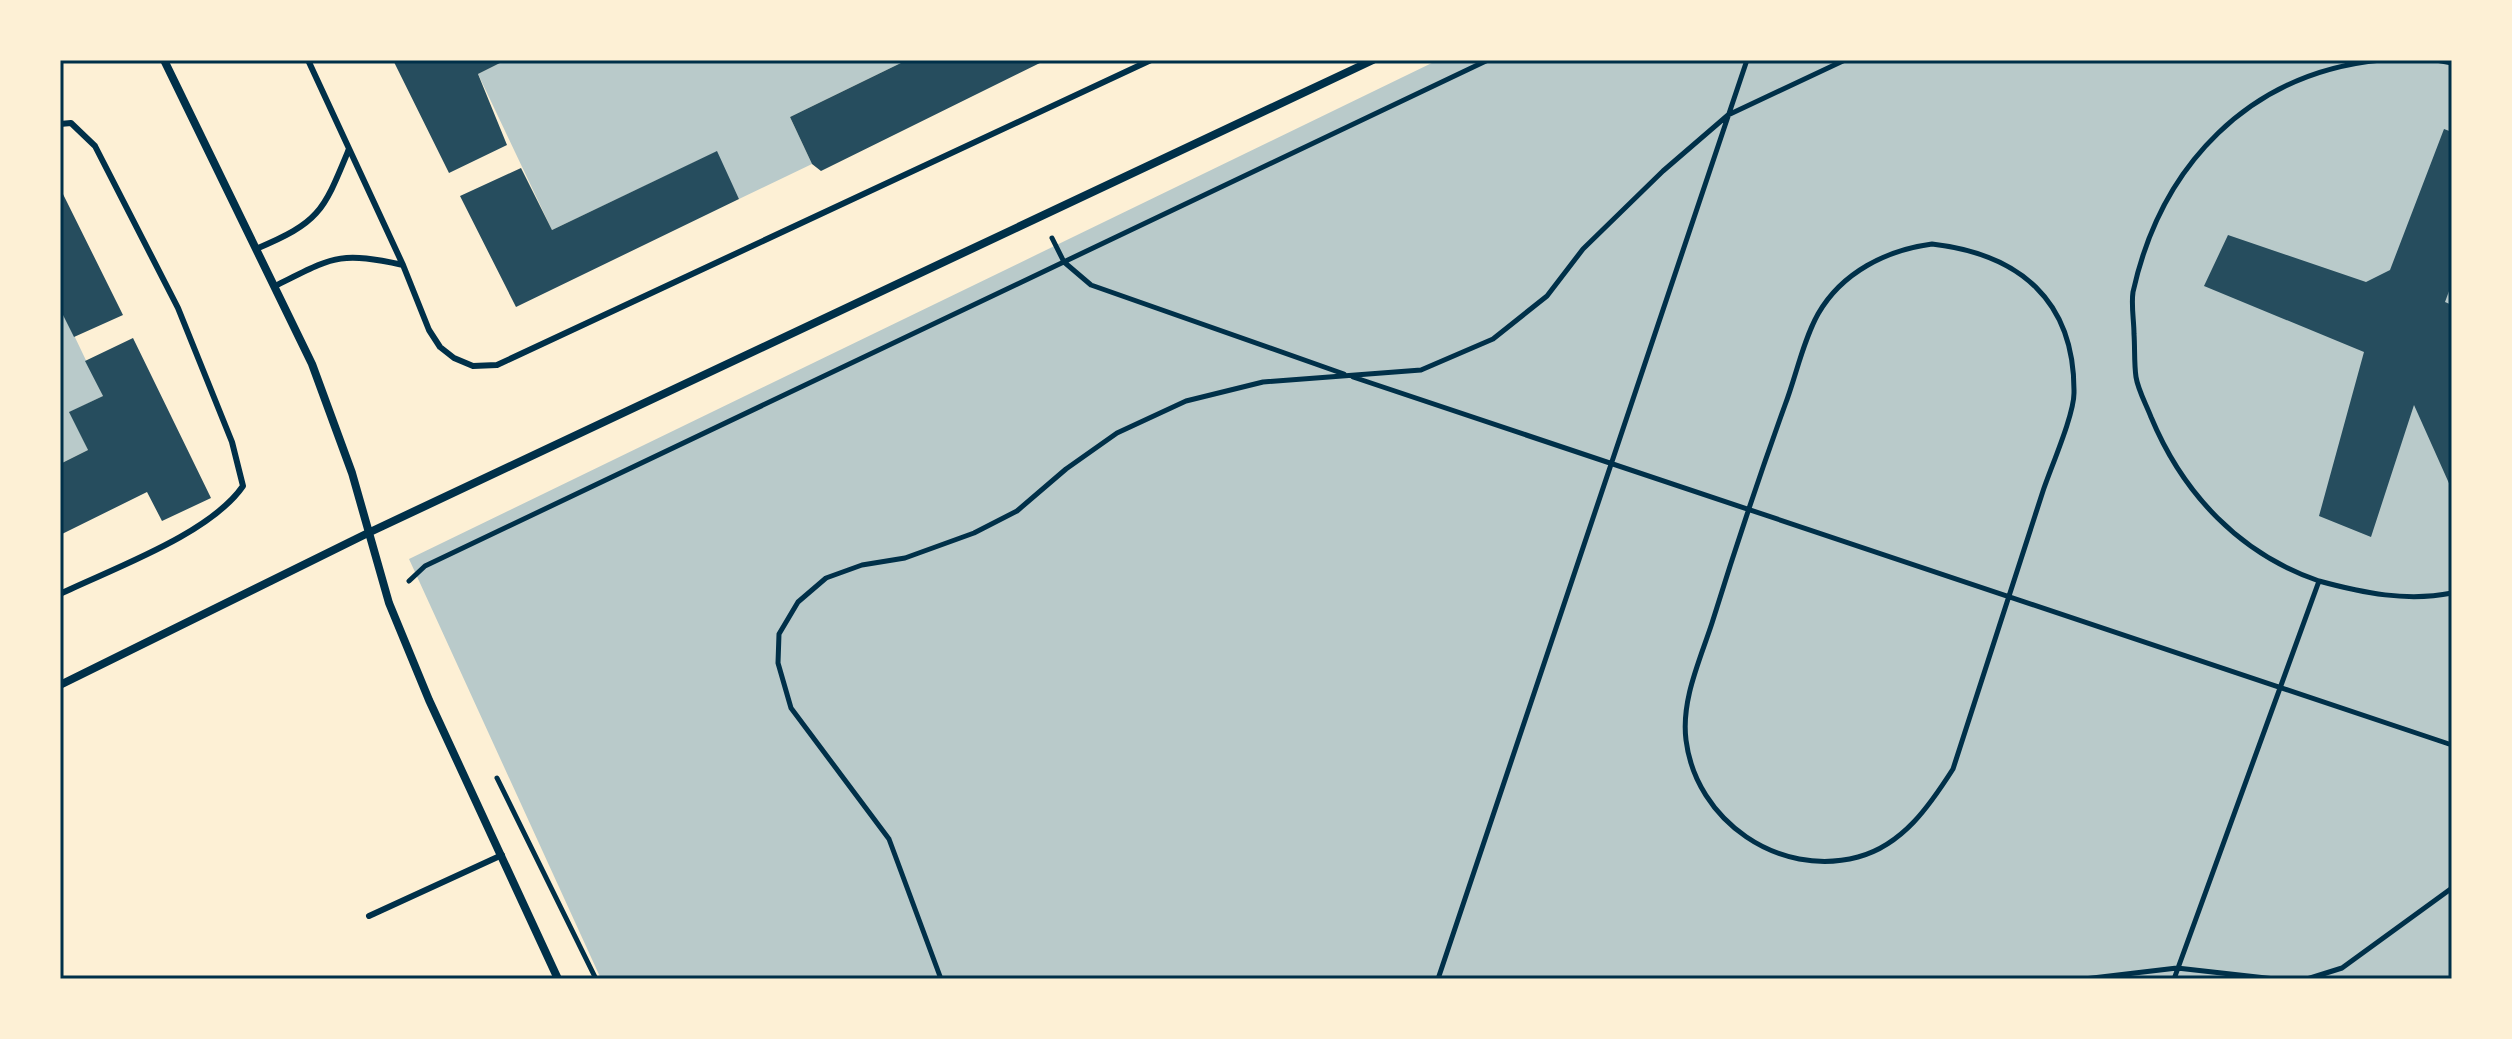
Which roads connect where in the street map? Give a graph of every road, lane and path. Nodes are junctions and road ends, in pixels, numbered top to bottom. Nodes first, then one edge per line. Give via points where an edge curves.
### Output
1 (164, 60) edge
2 (308, 60) edge
3 (1151, 60) edge
4 (1373, 60) edge
5 (1488, 60) edge
6 (1747, 60) edge
7 (1845, 60) edge
8 (2381, 60) edge
9 (2436, 60) edge
10 (2452, 63) edge
11 (1728, 115) junction
12 (60, 124) edge
13 (349, 149) junction
14 (1041, 216) junction
15 (256, 249) junction
16 (1064, 262) junction
17 (403, 265) junction
18 (275, 286) junction
19 (1348, 376) junction
20 (1612, 465) junction
21 (1747, 510) junction
22 (368, 533) junction
23 (2319, 581) junction
24 (2452, 593) edge
25 (60, 594) edge
26 (408, 596) dead end
27 (2009, 597) junction
28 (60, 685) edge
29 (2280, 688) junction
30 (2452, 745) edge
31 (491, 766) dead end
32 (502, 855) junction
33 (2452, 888) edge
34 (369, 916) dead end
35 (2177, 968) junction
36 (558, 979) edge
37 (596, 979) edge
38 (941, 979) edge
39 (1438, 979) edge
40 (2084, 979) edge
41 (2174, 979) edge
42 (2275, 979) edge
43 (2307, 979) edge

1 - 15 street
2 - 13 lane
3 - 17 lane via 497,365 473,366 440,347
4 - 14 street
5 - 16 path
6 - 11 path
7 - 11 path
8 - 23 path via 2350,63 2274,91 2208,139 2160,209 2133,295 2136,380 2163,445 2202,503 2241,543 2286,570
9 - 10 path
11 - 19 path via 1583,249 1547,296 1493,339 1421,370
11 - 20 path
12 - 25 lane via 71,123 95,146 171,295 232,442 243,486 232,503 203,525
13 - 15 lane via 317,216
13 - 17 lane
14 - 16 path
14 - 22 street
15 - 18 street
16 - 19 path via 1091,285
16 - 26 path via 425,566 409,580
17 - 18 lane via 356,255 339,257
18 - 22 street via 312,364
19 - 20 path
19 - 38 path via 1263,382 1186,401 1117,433 1017,511 905,558 826,578 798,602 779,634 778,663 791,708 889,839
20 - 21 path
20 - 39 path
21 - 27 path
21 - 27 path via 1687,702 1686,738 1691,765 1731,827 1792,860 1860,857 1897,837 1926,811 1953,769
21 - 27 path via 1818,314 1841,286 1900,248 1932,244 1971,249 2007,264 2037,286 2063,326 2074,395
22 - 28 street
22 - 32 street via 389,603 429,700
23 - 24 path via 2370,595
23 - 29 path
27 - 29 path
29 - 30 path
29 - 35 path
31 - 37 path
32 - 34 lane
32 - 36 street
33 - 43 path via 2342,968
35 - 40 path
35 - 41 path
35 - 42 path

